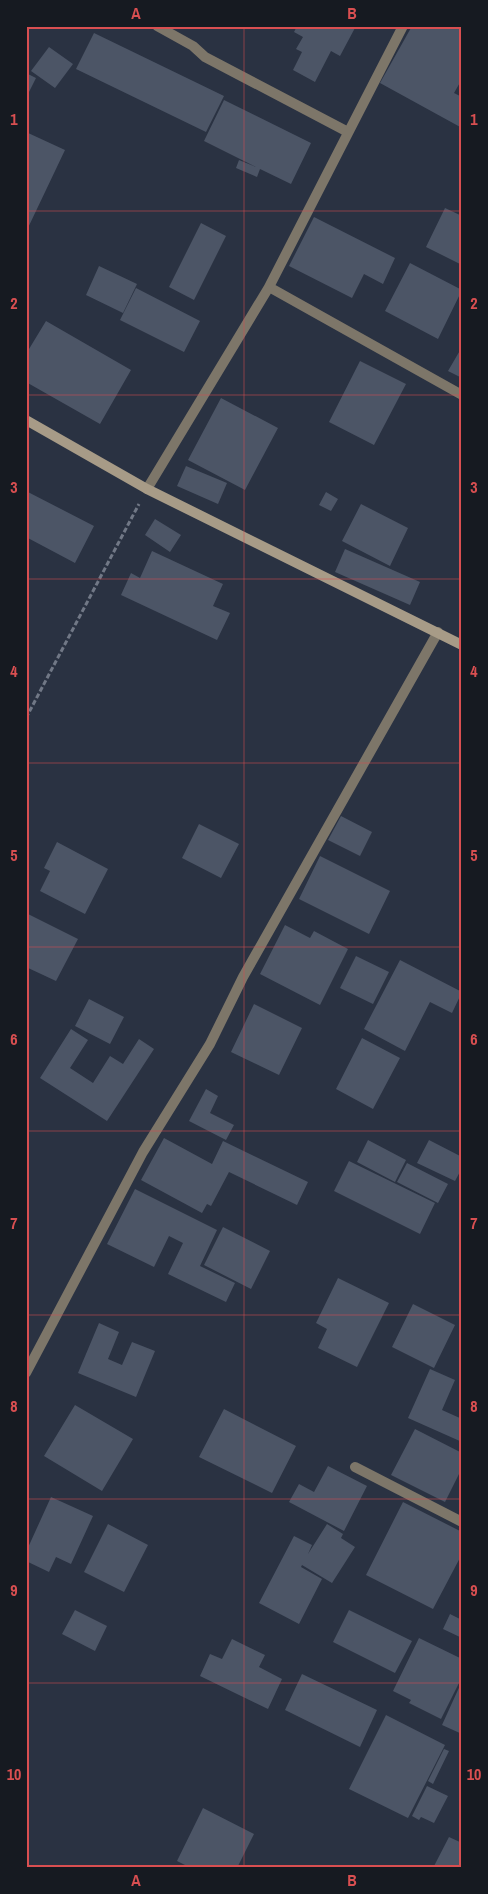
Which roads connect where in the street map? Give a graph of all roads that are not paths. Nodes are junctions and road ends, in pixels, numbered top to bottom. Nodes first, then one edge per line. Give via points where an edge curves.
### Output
1 (157, 26) edge
2 (403, 26) edge
3 (348, 132) junction
4 (269, 287) junction
5 (462, 395) edge
6 (26, 420) edge
7 (147, 489) junction
8 (438, 632) junction
9 (462, 645) edge
10 (26, 1372) edge
11 (355, 1467) dead end
12 (462, 1522) edge

1 - 3 street via 193,46 205,57
2 - 3 street
3 - 4 street
4 - 5 street
4 - 7 street
6 - 7 street
7 - 8 street
8 - 9 street
8 - 10 street via 244,977 210,1044 143,1152
11 - 12 street

